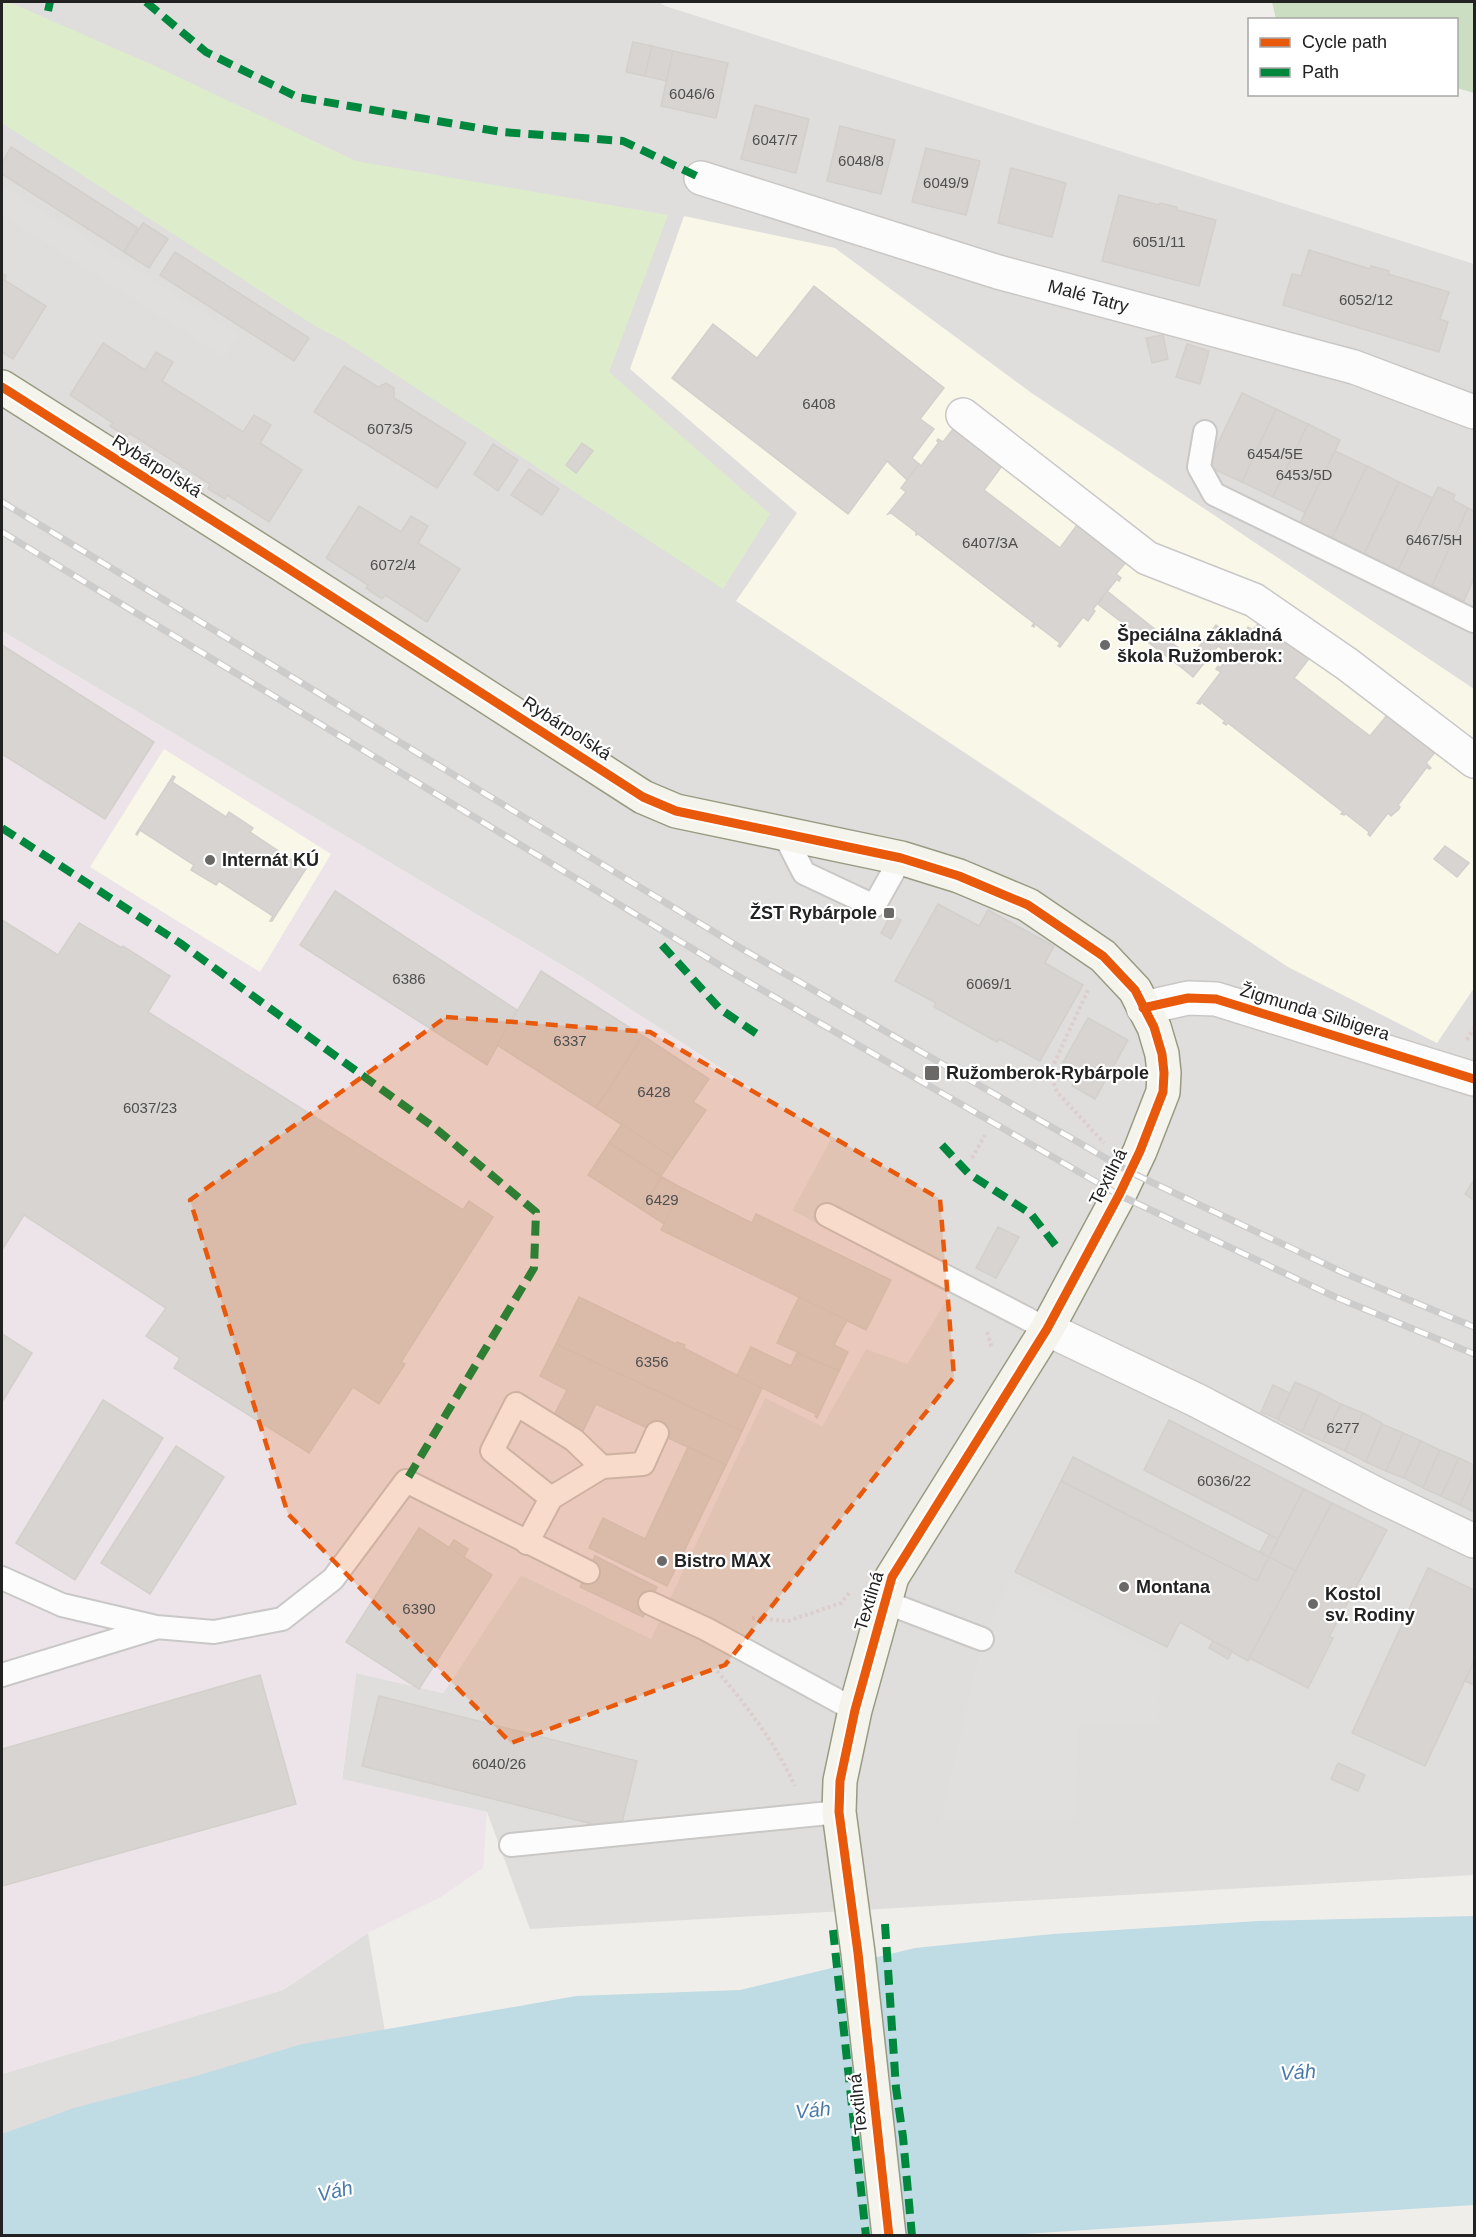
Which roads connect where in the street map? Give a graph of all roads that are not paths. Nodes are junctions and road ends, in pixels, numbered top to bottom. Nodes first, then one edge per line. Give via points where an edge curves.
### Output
1 (701, 178) dead end
2 (2, 387) edge
3 (1474, 412) edge
4 (963, 415) dead end
5 (1205, 432) dead end
6 (1474, 621) edge
7 (1474, 761) edge
8 (784, 834) junction
9 (901, 858) junction
10 (1143, 1008) junction
11 (1474, 1079) edge
12 (827, 1215) dead end
13 (1047, 1329) junction
14 (657, 1433) dead end
15 (602, 1467) junction
16 (551, 1498) junction
17 (1474, 1540) edge
18 (527, 1543) junction
19 (588, 1572) dead end
20 (2, 1578) edge
21 (885, 1602) junction
22 (650, 1603) dead end
23 (156, 1627) junction
24 (982, 1639) dead end
25 (2, 1676) edge
26 (855, 1710) junction
27 (824, 1814) junction
28 (511, 1845) dead end
29 (889, 2235) edge

1 - 3 street, Malé Tatry via 998,272 1354,367
2 - 8 street, Rybárpoľská via 643,797 676,811
4 - 7 street via 1147,558 1254,600 1347,664
5 - 6 lane via 1198,467 1214,494
8 - 9 street, Rybárpoľská
8 - 9 lane via 804,873 874,906
9 - 10 street, Rybárpoľská via 959,876 1028,906 1103,956 1135,990
10 - 11 street, Žigmunda Silbigera via 1188,998 1216,999
10 - 13 street, Textilná via 1162,1054 1162,1092 1140,1151
12 - 13 lane
13 - 17 street
13 - 21 street, Textilná via 891,1577
14 - 15 lane via 643,1464
15 - 16 lane
15 - 16 lane via 574,1440 516,1404 492,1451
16 - 18 lane
18 - 19 lane
18 - 23 lane via 406,1481 333,1579 282,1619 214,1632
20 - 23 lane via 62,1605
21 - 24 lane
21 - 26 street, Textilná
22 - 26 lane
23 - 25 lane
26 - 27 street, Textilná via 840,1781
27 - 28 lane
27 - 29 street, Textilná via 858,1953

